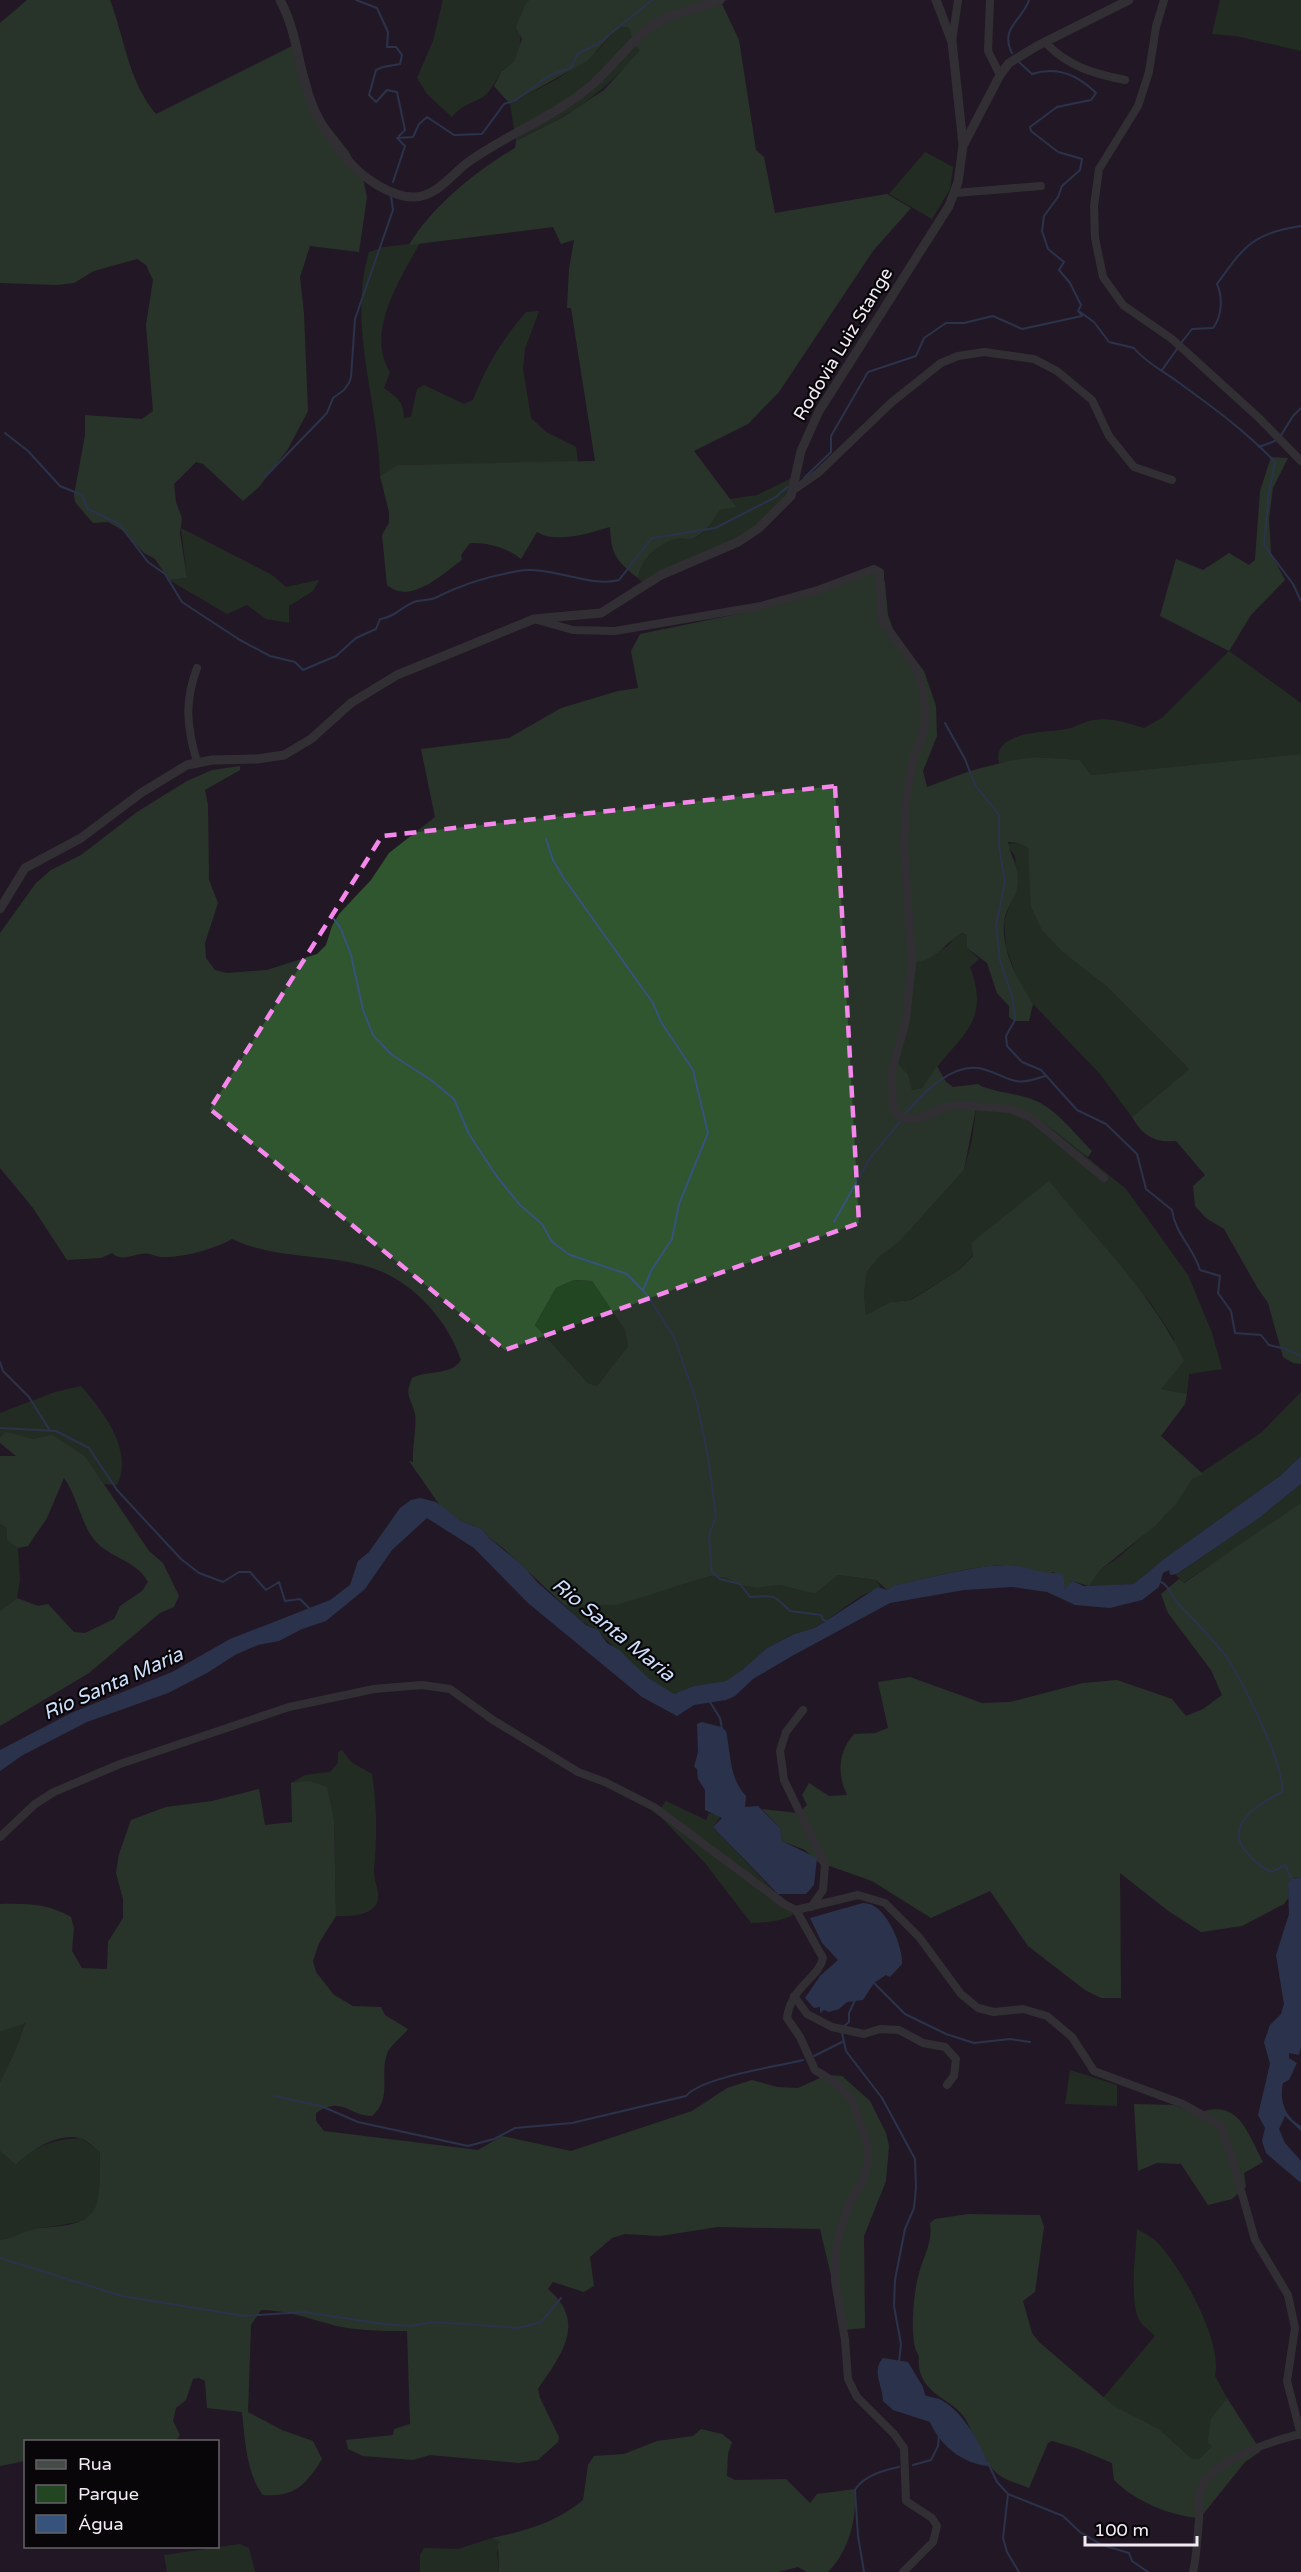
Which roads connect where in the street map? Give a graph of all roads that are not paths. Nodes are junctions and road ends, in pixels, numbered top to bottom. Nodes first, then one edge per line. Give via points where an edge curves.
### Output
1 (280, 0) edge
2 (720, 0) edge
3 (936, 0) edge
4 (958, 0) edge
5 (990, 0) edge
6 (1129, 0) edge
7 (1164, 0) edge
8 (952, 42) junction
9 (1045, 42) junction
10 (1000, 75) junction
11 (1125, 80) dead end
12 (963, 146) junction
13 (1041, 186) dead end
14 (955, 193) junction
15 (1301, 461) edge
16 (1172, 480) dead end
17 (795, 489) junction
18 (534, 619) junction
19 (197, 668) dead end
20 (197, 762) junction
21 (0, 909) edge
22 (1104, 1178) dead end
23 (803, 1710) dead end
24 (0, 1837) edge
25 (810, 1908) junction
26 (796, 1910) junction
27 (794, 1996) junction
28 (947, 2085) dead end
29 (1301, 2435) edge
30 (903, 2572) edge
31 (1193, 2572) edge

1 - 2 street via 292,26 311,102 323,125 359,172 388,190 415,197 433,192 486,150 564,106 655,24 672,14
3 - 8 street
4 - 8 street
5 - 10 street via 988,51
6 - 9 street, Rodovia Luiz Stange
7 - 15 street via 1142,94 1125,130 1099,169 1094,206 1101,267 1108,285 1123,304 1172,339
8 - 12 street
9 - 10 street, Rodovia Luiz Stange via 1022,54
9 - 11 street via 1062,59 1081,69
10 - 12 street, Rodovia Luiz Stange
12 - 14 street, Rodovia Luiz Stange
13 - 14 street
14 - 17 street, Rodovia Luiz Stange via 819,411 801,452
16 - 17 street via 1134,467 1109,436 1092,400 1057,371 1034,359 984,352 941,363
17 - 18 street, Rodovia Luiz Stange via 771,519 738,542 661,575 613,607 588,615
18 - 20 street, Rodovia Luiz Stange via 375,686 311,739 284,754
18 - 22 street via 573,630 615,631 761,606 874,569 880,572 880,619 915,666 926,719 911,766 906,800 904,847 912,962 906,1020 892,1071 893,1106 905,1119 921,1118 953,1106 1018,1111
19 - 20 street via 187,712
20 - 21 street, Rodovia Luiz Stange via 154,784 81,838 33,863 21,873
23 - 25 street via 786,1732 780,1759 784,1780 825,1865 823,1890
24 - 26 street via 54,1792 120,1764 288,1707 343,1694 422,1684 457,1692 493,1720 578,1772 654,1807
25 - 26 street
25 - 29 street via 858,1895 885,1903 911,1928 961,1994 978,2008 994,2012 1023,2009 1047,2016 1072,2037 1094,2072 1183,2104 1220,2125 1255,2240 1282,2282 1291,2305 1295,2328 1287,2381
26 - 27 street via 822,1959 820,1968
27 - 28 street via 807,2014 843,2031 864,2034 886,2028 899,2030 923,2043 945,2047 956,2059 954,2076
27 - 30 street via 788,2009 789,2024 800,2037 815,2070 845,2090 852,2100 866,2139 868,2160 864,2178 838,2235 835,2281 852,2390 904,2448 906,2501 936,2523 933,2542
29 - 31 street via 1249,2450 1205,2483 1198,2497

